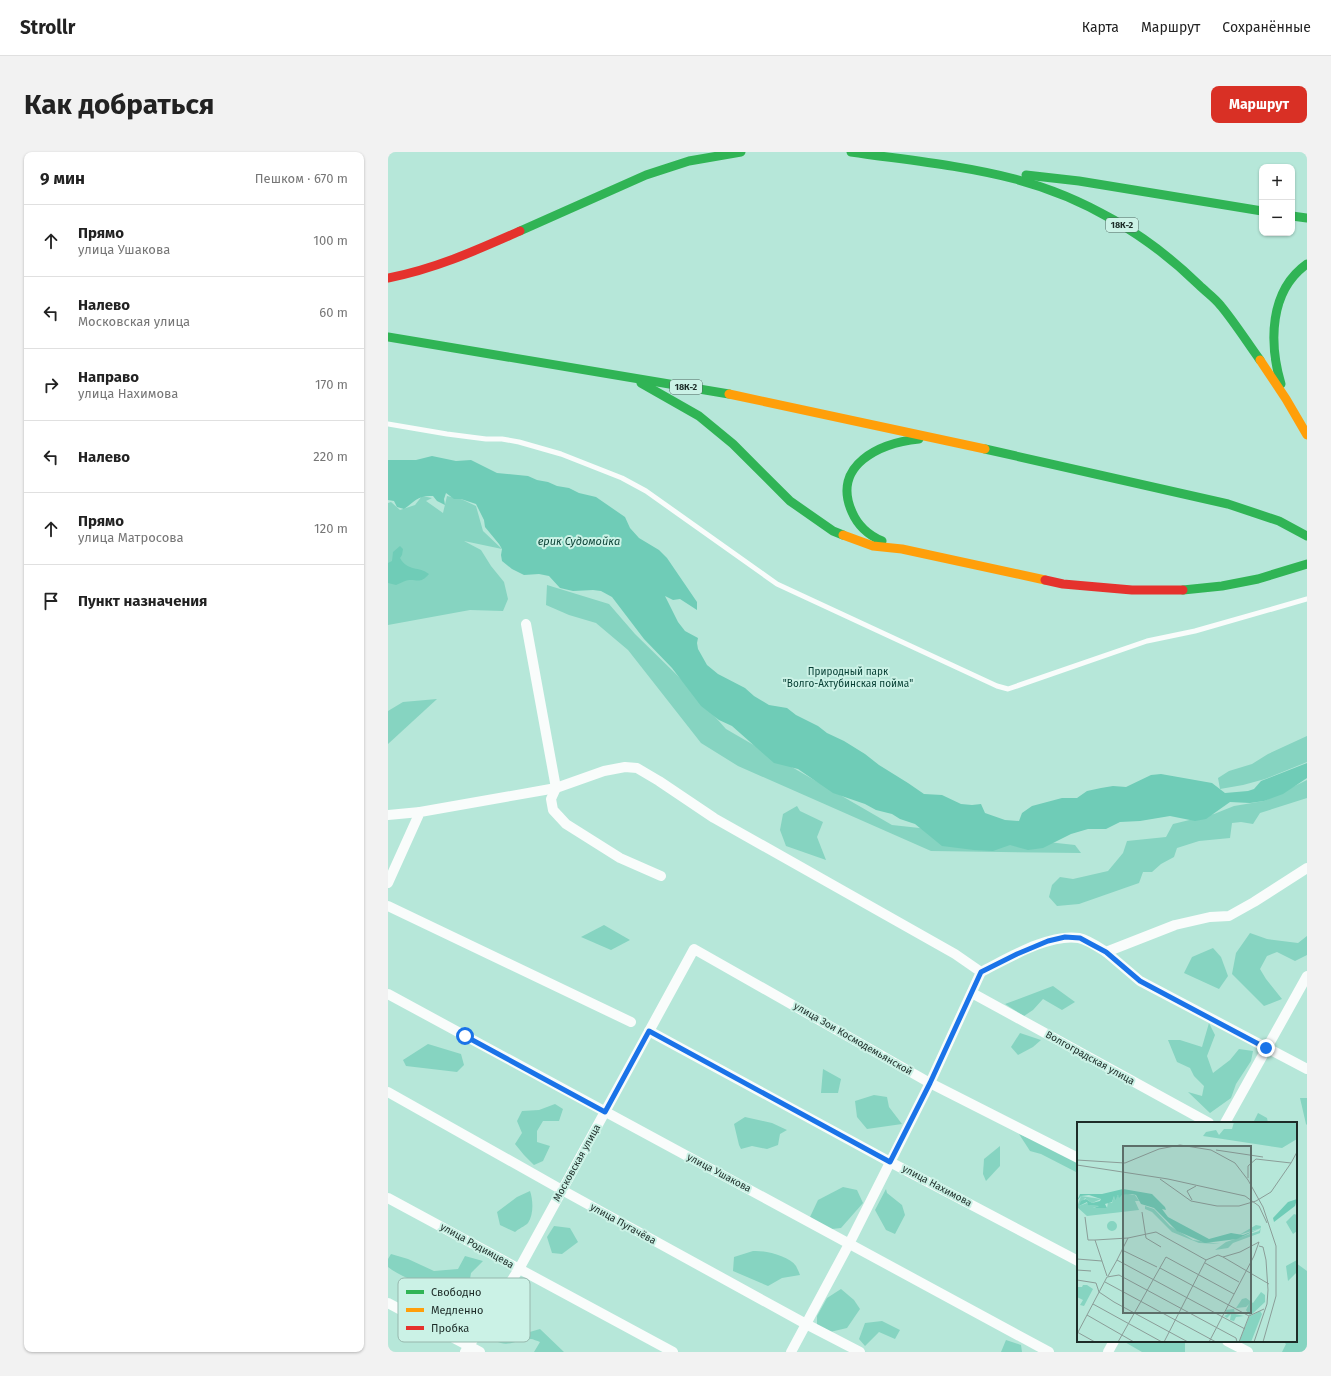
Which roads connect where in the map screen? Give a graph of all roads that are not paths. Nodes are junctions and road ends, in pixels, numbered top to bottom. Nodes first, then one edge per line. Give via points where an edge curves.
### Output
1 (741, 152) edge
2 (850, 152) edge
3 (967, 168) junction
4 (1259, 211) edge
5 (1295, 216) edge
6 (1307, 218) edge
7 (1307, 264) edge
8 (388, 278) edge
9 (388, 337) edge
10 (634, 379) junction
11 (1286, 399) junction
12 (388, 424) edge
13 (1307, 435) edge
14 (939, 439) junction
15 (1307, 536) edge
16 (902, 549) junction
17 (1307, 564) edge
18 (1307, 599) edge
19 (526, 624) dead end
20 (556, 788) junction
21 (420, 812) junction
22 (388, 815) edge
23 (1307, 868) edge
24 (661, 876) dead end
25 (388, 882) edge
26 (388, 906) edge
27 (694, 949) joint
28 (1106, 952) junction
29 (981, 972) junction
30 (1307, 976) edge
31 (972, 993) junction
32 (388, 994) edge
33 (631, 1022) dead end
34 (649, 1031) junction
35 (1266, 1048) junction
36 (1307, 1069) edge
37 (930, 1083) junction
38 (388, 1092) edge
39 (605, 1112) junction
40 (1207, 1122) edge
41 (1226, 1122) edge
42 (1077, 1157) edge
43 (890, 1162) junction
44 (562, 1190) junction
45 (388, 1198) edge
46 (850, 1244) junction
47 (1077, 1260) edge
48 (520, 1269) junction
49 (514, 1278) edge
50 (388, 1303) edge
51 (398, 1309) edge
52 (806, 1324) junction
53 (455, 1342) edge
54 (1113, 1342) edge
55 (1229, 1342) edge
56 (467, 1349) edge
57 (480, 1352) edge
58 (672, 1352) edge
59 (790, 1352) edge
60 (860, 1352) edge
61 (1049, 1352) edge
62 (1108, 1352) edge
63 (1248, 1352) edge

1 - 8 main road via 689,161 646,175 456,259 404,276
2 - 3 main road, 18К-2
3 - 4 main road via 1079,181
3 - 11 main road, 18К-2 via 1016,179 1062,194 1110,217 1151,244 1187,273 1220,305
5 - 6 main road
7 - 11 main road via 1296,273 1281,297 1275,320 1273,350
9 - 10 main road, 18К-2
10 - 14 main road, 18К-2 via 709,390
10 - 16 main road via 699,416 733,444 790,501 833,531 873,546
11 - 13 main road, 18К-2
12 - 18 lane via 447,434 502,438 561,454 622,478 646,491 778,584 1008,689 1147,641 1195,631
14 - 15 main road, 18К-2 via 1220,502 1261,514
14 - 16 main road via 912,439 878,448 865,455 848,477 846,493 849,509 860,526 871,536
16 - 17 main road via 1063,584 1132,590 1180,590 1222,586 1258,579
19 - 20 street
20 - 21 street
20 - 24 street via 551,799 553,810 566,824 620,858
20 - 29 street via 604,771 625,767 637,768 714,818 955,954
21 - 22 street
21 - 25 street
23 - 28 street via 1229,916 1210,917 1175,925
26 - 33 street
27 - 34 street, Московская улица
27 - 37 street, улица Зои Космодемьянской
28 - 29 street via 1080,938 1065,937 1048,941
28 - 35 street via 1140,981
29 - 31 street
30 - 35 street
31 - 37 street
31 - 40 street, Волгоградская улица
32 - 39 street, улица Ушакова
34 - 39 street, Московская улица
34 - 43 street, улица Нахимова
35 - 36 street
35 - 41 street
37 - 42 street, улица Зои Космодемьянской
37 - 43 street
38 - 44 street, улица Пугачёва
39 - 44 street, Московская улица
39 - 46 street, улица Ушакова
43 - 46 street
43 - 47 street, улица Нахимова
44 - 48 street, Московская улица
44 - 52 street, улица Пугачёва
45 - 48 street, улица Родимцева
46 - 52 street
46 - 61 street, улица Ушакова
48 - 49 street, Московская улица
48 - 58 street, улица Родимцева
50 - 51 street
52 - 59 street
52 - 60 street, улица Пугачёва
53 - 56 street
54 - 62 street
55 - 63 street
56 - 57 street

